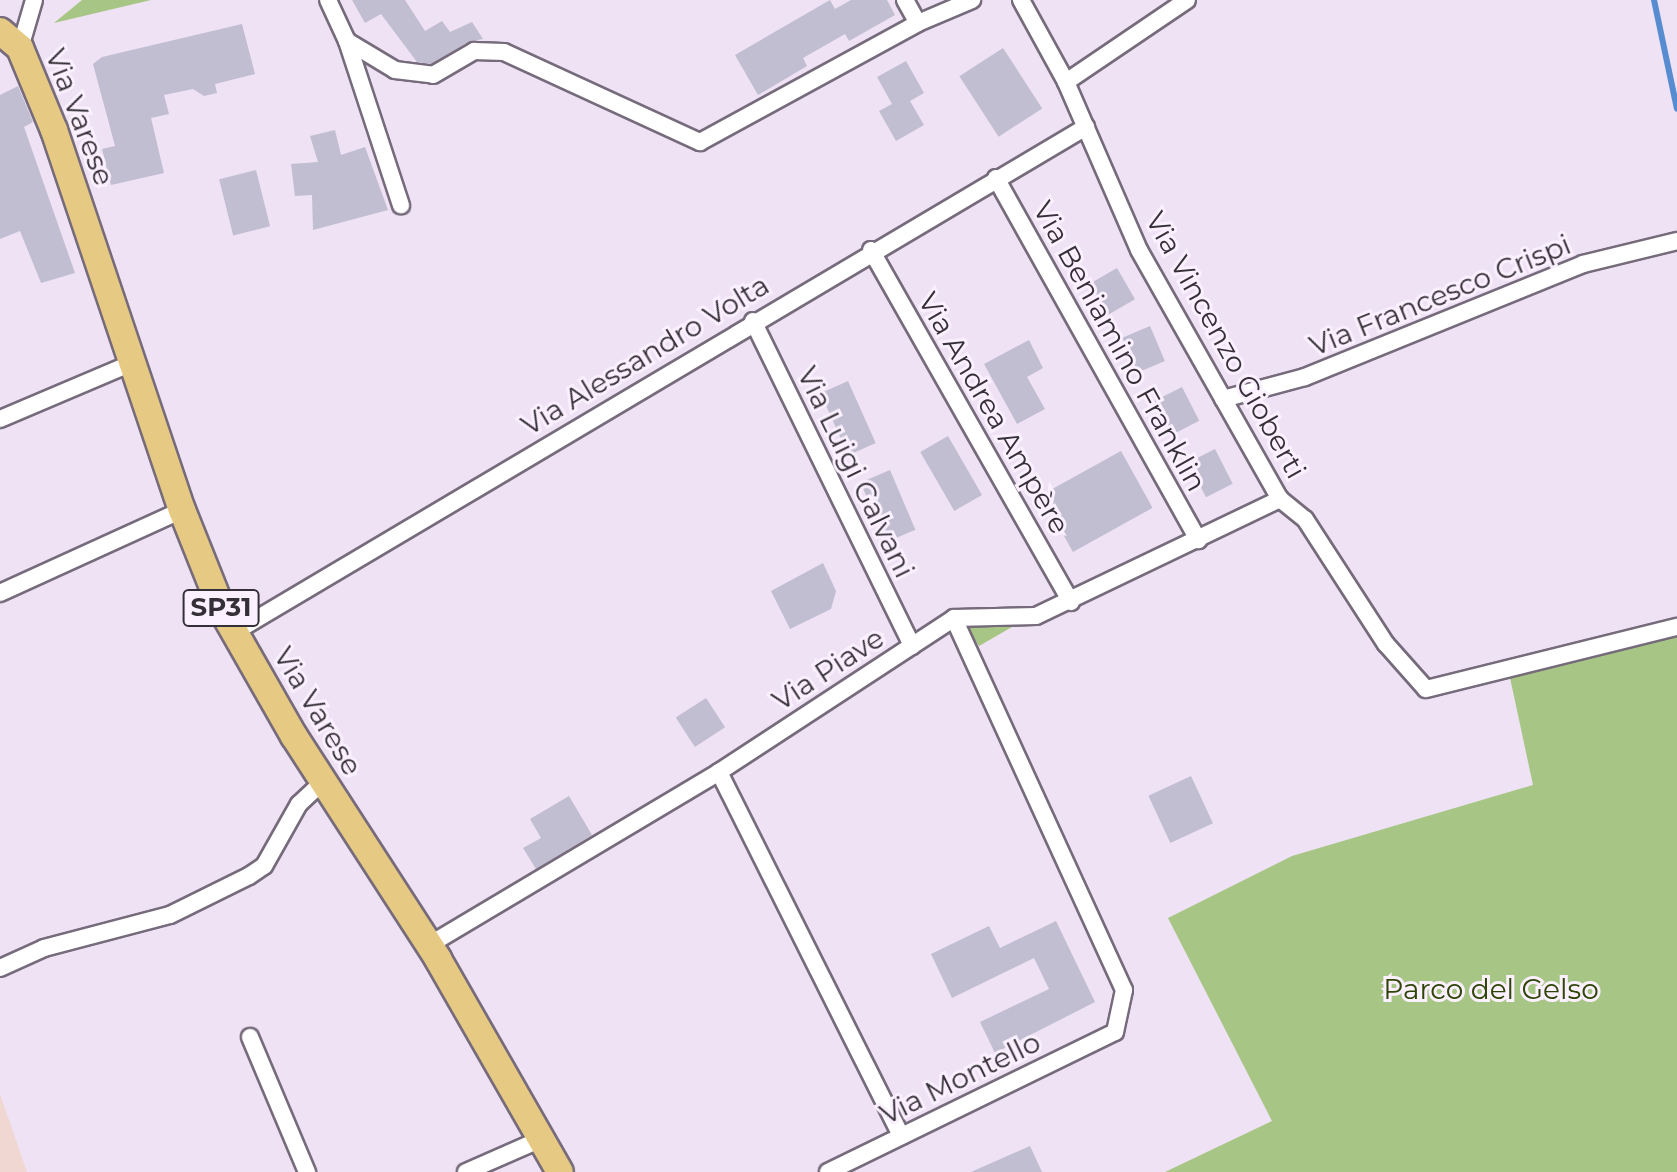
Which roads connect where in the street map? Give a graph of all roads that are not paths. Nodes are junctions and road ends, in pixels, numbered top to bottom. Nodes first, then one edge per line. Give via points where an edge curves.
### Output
1 (34, 0) edge
2 (328, 0) edge
3 (905, 0) edge
4 (972, 0) edge
5 (1021, 0) edge
6 (1187, 0) edge
7 (918, 23) junction
8 (10, 39) edge
9 (347, 41) junction
10 (1066, 82) junction
11 (1086, 127) junction
12 (996, 178) junction
13 (401, 205) dead end
14 (1677, 241) edge
15 (871, 250) junction
16 (753, 321) junction
17 (132, 363) junction
18 (1223, 399) junction
19 (0, 419) edge
20 (1280, 499) junction
21 (182, 510) junction
22 (1198, 540) junction
23 (0, 593) edge
24 (1071, 602) junction
25 (954, 618) junction
26 (1677, 627) edge
27 (233, 633) junction
28 (912, 646) junction
29 (719, 772) junction
30 (323, 782) junction
31 (429, 945) junction
32 (0, 968) edge
33 (250, 1037) dead end
34 (901, 1136) junction
35 (541, 1139) junction
36 (307, 1172) edge
37 (466, 1172) edge
38 (560, 1172) edge
39 (828, 1172) edge

1 - 8 street
2 - 9 street
3 - 7 street
4 - 7 street
5 - 10 street, Via Vincenzo Gioberti
6 - 10 street
7 - 9 street via 700,142 504,52 474,51 433,75 395,70
8 - 17 main road, Via Varese / SP31 via 54,130
9 - 13 street
10 - 11 street, Via Vincenzo Gioberti
11 - 12 street, Via Alessandro Volta
11 - 18 street, Via Vincenzo Gioberti via 1139,250
12 - 15 street, Via Alessandro Volta
12 - 22 street, Via Beniamino Franklin
14 - 18 street, Via Francesco Crispi via 1583,264 1305,377
15 - 16 street, Via Alessandro Volta
15 - 24 street, Via Andrea Ampère
16 - 27 street, Via Alessandro Volta
16 - 28 street, Via Luigi Galvani
17 - 19 street
17 - 21 main road, Via Varese / SP31
18 - 20 street, Via Vincenzo Gioberti
20 - 22 street
20 - 26 street, Via Vincenzo Gioberti via 1305,519 1386,644 1426,689
21 - 23 street
21 - 27 main road, Via Varese / SP31
22 - 24 street
24 - 25 street via 1036,616
25 - 28 street, Via Piave
25 - 34 street, Via Montello via 1124,990 1115,1032
27 - 30 main road, Via Varese / SP31
28 - 29 street, Via Piave
29 - 31 street, Via Piave
29 - 34 street
30 - 31 main road, Via Varese / SP31
30 - 32 street via 299,804 264,866 249,876 170,915 44,948
31 - 35 main road, Via Varese / SP31
33 - 36 street
34 - 39 street, Via Montello
35 - 37 street
35 - 38 main road, Via Varese / SP31

